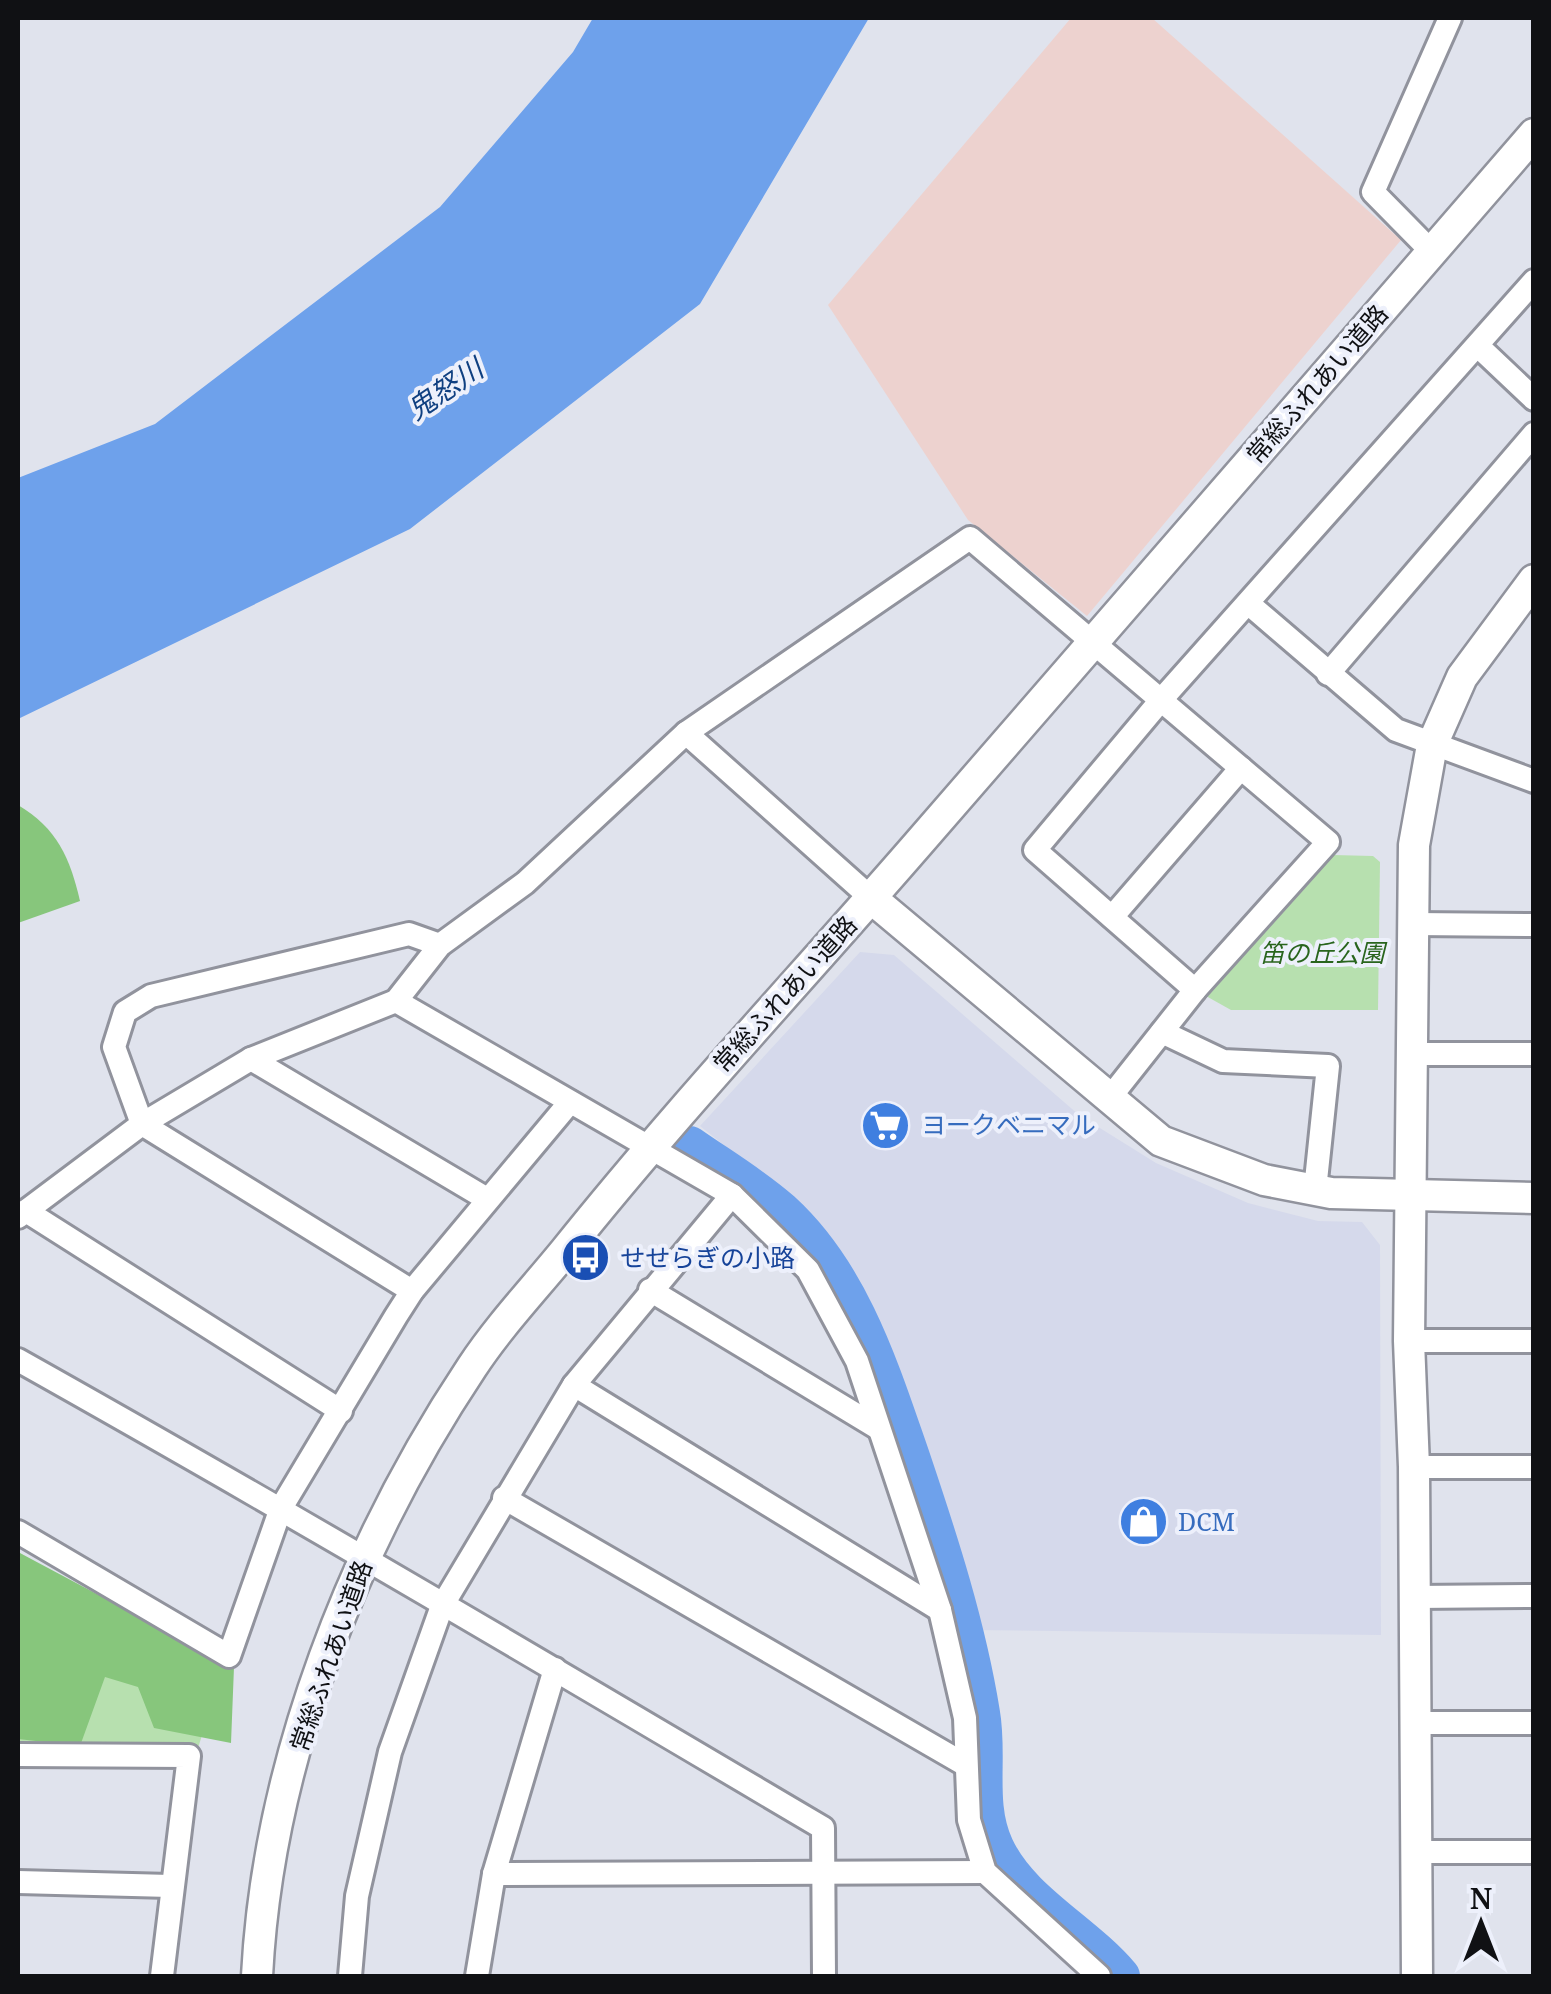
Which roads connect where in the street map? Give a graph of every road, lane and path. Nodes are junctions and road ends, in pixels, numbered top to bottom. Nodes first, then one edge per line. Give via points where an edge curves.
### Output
1 (1450, 18) edge
2 (1534, 134) edge
3 (1432, 252) junction
4 (1534, 281) edge
5 (1478, 346) junction
6 (1534, 398) edge
7 (1534, 434) edge
8 (1529, 595) edge
9 (1249, 604) junction
10 (1092, 644) junction
11 (1328, 674) junction
12 (1161, 700) junction
13 (686, 733) junction
14 (1432, 744) junction
15 (1241, 768) junction
16 (1534, 781) edge
17 (871, 898) junction
18 (1112, 917) junction
19 (1414, 924) junction
20 (1534, 924) edge
21 (440, 946) junction
22 (1195, 990) junction
23 (396, 1001) junction
24 (1162, 1032) junction
25 (1412, 1054) junction
26 (1534, 1054) edge
27 (250, 1059) junction
28 (1108, 1100) junction
29 (570, 1102) junction
30 (142, 1124) junction
31 (648, 1146) junction
32 (1315, 1190) junction
33 (732, 1195) junction
34 (1414, 1198) junction
35 (1534, 1198) edge
36 (487, 1200) junction
37 (22, 1214) edge
38 (650, 1290) junction
39 (412, 1291) junction
40 (1534, 1341) edge
41 (1408, 1342) junction
42 (18, 1360) edge
43 (574, 1386) junction
44 (341, 1411) junction
45 (878, 1428) junction
46 (1414, 1467) junction
47 (1534, 1467) edge
48 (504, 1498) junction
49 (282, 1508) junction
50 (18, 1532) edge
51 (365, 1556) junction
52 (1414, 1596) junction
53 (1534, 1596) edge
54 (442, 1606) junction
55 (940, 1610) junction
56 (555, 1669) junction
57 (1414, 1723) junction
58 (1534, 1723) edge
59 (18, 1755) edge
60 (964, 1764) junction
61 (1414, 1852) junction
62 (1534, 1852) edge
63 (823, 1872) junction
64 (985, 1872) junction
65 (494, 1874) junction
66 (18, 1882) edge
67 (170, 1886) junction
68 (162, 1976) edge
69 (257, 1976) edge
70 (350, 1976) edge
71 (477, 1976) edge
72 (824, 1976) edge
73 (1099, 1976) edge
74 (1417, 1976) edge

1 - 3 street via 1372,192
2 - 3 street, 常総ふれあい道路
3 - 10 street, 常総ふれあい道路
4 - 5 street
5 - 6 street
5 - 9 street
7 - 11 street
8 - 14 street via 1462,678
9 - 11 street
9 - 12 street
10 - 12 street
10 - 13 street via 970,538
10 - 17 street, 常総ふれあい道路
11 - 14 street via 1396,730
12 - 15 street
12 - 18 street via 1035,850
13 - 17 street
13 - 21 street via 525,883
14 - 16 street
14 - 19 street via 1414,844
15 - 18 street
15 - 22 street via 1328,842
17 - 28 street
17 - 31 street, 常総ふれあい道路
18 - 22 street
19 - 20 street
19 - 25 street
21 - 23 street
21 - 30 street via 410,934 151,996 125,1012 114,1046
22 - 24 street
23 - 27 street
23 - 29 street
24 - 28 street
24 - 32 street via 1224,1061 1328,1066
25 - 26 street
25 - 34 street
27 - 30 street
27 - 36 street
28 - 32 street via 1160,1141 1202,1160
29 - 31 street
29 - 36 street
30 - 37 street
30 - 39 street
31 - 33 street
31 - 51 street, 常総ふれあい道路 via 475,1362
32 - 34 street
33 - 38 street
33 - 45 street via 808,1270 856,1361
34 - 35 street
34 - 41 street
36 - 39 street
37 - 44 street
38 - 43 street
38 - 45 street
39 - 44 street
40 - 41 street
41 - 46 street
42 - 49 street
43 - 48 street
43 - 55 street
44 - 49 street
45 - 55 street
46 - 47 street
46 - 52 street
48 - 54 street
48 - 60 street
49 - 50 street via 228,1656
49 - 51 street
51 - 54 street
51 - 69 street, 常総ふれあい道路 via 288,1784
52 - 53 street
52 - 57 street
54 - 56 street
54 - 70 street via 390,1752 357,1896
55 - 60 street via 965,1718
56 - 63 street via 823,1828
56 - 65 street
57 - 58 street
57 - 61 street
59 - 67 street via 190,1756
60 - 64 street via 972,1834
61 - 62 street
61 - 74 street
63 - 64 street
63 - 65 street
63 - 72 street
64 - 73 street
65 - 71 street
66 - 67 street
67 - 68 street

